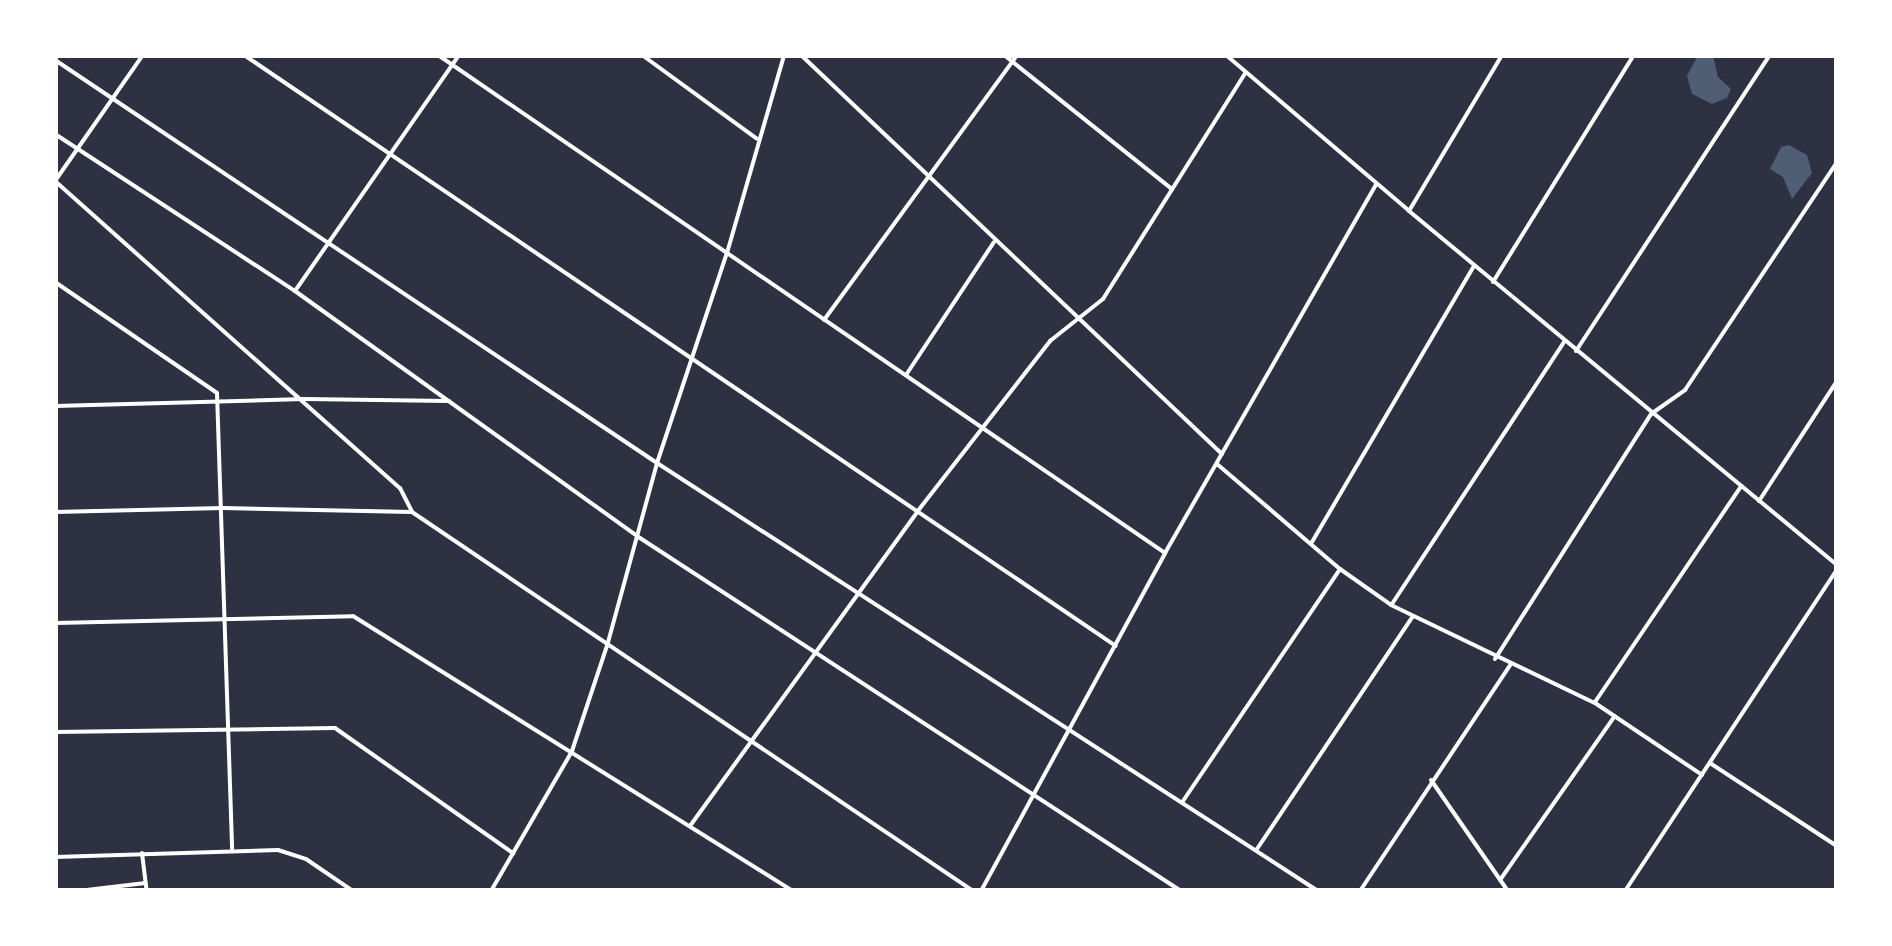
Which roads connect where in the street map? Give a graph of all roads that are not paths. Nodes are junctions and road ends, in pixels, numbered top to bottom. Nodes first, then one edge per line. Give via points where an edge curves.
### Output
1 (143, 55) edge
2 (244, 55) edge
3 (438, 55) edge
4 (460, 55) edge
5 (642, 55) edge
6 (784, 55) edge
7 (801, 55) edge
8 (1004, 55) edge
9 (1017, 55) edge
10 (1226, 55) edge
11 (1502, 55) edge
12 (1634, 55) edge
13 (1770, 55) edge
14 (55, 60) edge
15 (1012, 62) junction
16 (452, 65) junction
17 (1246, 72) junction
18 (113, 98) junction
19 (55, 134) edge
20 (757, 139) junction
21 (79, 149) junction
22 (390, 154) junction
23 (1837, 162) edge
24 (927, 174) junction
25 (55, 181) edge
26 (1376, 184) junction
27 (1172, 190) junction
28 (1409, 211) junction
29 (994, 242) junction
30 (329, 244) junction
31 (726, 253) junction
32 (1474, 266) junction
33 (55, 282) edge
34 (1494, 282) junction
35 (295, 291) junction
36 (1081, 318) junction
37 (824, 320) junction
38 (1565, 341) junction
39 (1576, 351) junction
40 (691, 358) junction
41 (906, 376) junction
42 (1837, 381) edge
43 (304, 400) junction
44 (449, 401) junction
45 (218, 403) junction
46 (55, 406) edge
47 (1651, 414) junction
48 (984, 428) junction
49 (1223, 454) junction
50 (657, 463) junction
51 (1217, 464) junction
52 (1741, 486) junction
53 (1759, 501) junction
54 (223, 508) junction
55 (55, 512) edge
56 (412, 512) junction
57 (918, 512) junction
58 (640, 538) junction
59 (1312, 544) junction
60 (1165, 553) junction
61 (1837, 567) edge
62 (1340, 569) junction
63 (858, 592) junction
64 (1391, 605) junction
65 (1414, 616) junction
66 (226, 618) junction
67 (55, 623) edge
68 (607, 646) junction
69 (1116, 646) junction
70 (816, 649) junction
71 (1496, 659) junction
72 (1510, 665) junction
73 (1594, 702) junction
74 (1615, 716) junction
75 (228, 728) junction
76 (1071, 730) junction
77 (55, 732) edge
78 (751, 741) junction
79 (572, 751) junction
80 (1710, 762) junction
81 (1702, 775) junction
82 (1432, 780) junction
83 (1036, 794) junction
84 (1183, 802) junction
85 (690, 826) junction
86 (1837, 846) edge
87 (232, 850) junction
88 (1256, 850) junction
89 (142, 853) junction
90 (514, 853) junction
91 (55, 857) edge
92 (1500, 880) junction
93 (146, 883) junction
94 (346, 889) edge
95 (78, 891) edge
96 (147, 891) edge
97 (352, 891) edge
98 (491, 891) edge
99 (793, 891) edge
100 (973, 891) edge
101 (980, 891) edge
102 (1181, 891) edge
103 (1318, 891) edge
104 (1360, 891) edge
105 (1508, 891) edge
106 (1624, 891) edge

1 - 18 street
2 - 22 street
3 - 16 street
4 - 16 street
5 - 20 street
6 - 20 street
7 - 24 street
8 - 15 street
9 - 15 street
10 - 17 street
11 - 28 street
12 - 34 street
13 - 39 street
14 - 18 street
15 - 24 street
15 - 27 street
16 - 22 street
16 - 31 street
17 - 26 street
17 - 27 street
18 - 21 street
18 - 30 street
19 - 21 street
20 - 31 street
21 - 25 street
21 - 35 street
22 - 30 street
22 - 40 street
23 - 47 street via 1686,390
24 - 29 street
24 - 37 street
25 - 43 street
26 - 28 street
26 - 49 street
27 - 36 street via 1103,298
28 - 32 street
29 - 36 street
29 - 41 street
30 - 35 street
30 - 50 street
31 - 37 street
31 - 40 street
32 - 34 street
32 - 59 street
33 - 45 street via 210,385
34 - 38 street
35 - 44 street
36 - 48 street via 1050,341
36 - 49 street
37 - 41 street
38 - 39 street
38 - 64 street
39 - 47 street
40 - 50 street
40 - 57 street
41 - 48 street
42 - 53 street
43 - 44 street
43 - 45 street
43 - 56 street via 400,488
44 - 58 street
45 - 46 street
45 - 54 street
47 - 52 street
47 - 71 street
48 - 57 street
48 - 60 street
49 - 51 street
50 - 58 street
50 - 63 street
51 - 59 street
51 - 60 street
52 - 53 street
52 - 73 street
53 - 61 street
54 - 55 street
54 - 56 street
54 - 66 street
56 - 68 street
57 - 63 street
57 - 69 street
58 - 68 street
58 - 70 street
59 - 62 street
60 - 69 street
61 - 80 street
62 - 64 street
62 - 84 street
63 - 70 street
63 - 76 street
64 - 65 street
65 - 71 street
65 - 88 street
66 - 67 street
66 - 75 street
66 - 79 street via 363,620
68 - 78 street
68 - 79 street
69 - 76 street
70 - 78 street
70 - 83 street
71 - 72 street
72 - 73 street
72 - 82 street
73 - 74 street
74 - 81 street
74 - 92 street
75 - 77 street
75 - 87 street
75 - 90 street via 334,728
76 - 83 street
76 - 84 street
78 - 85 street
78 - 100 street
79 - 85 street
79 - 90 street
80 - 81 street
80 - 86 street
81 - 106 street
82 - 92 street
82 - 104 street
83 - 101 street
83 - 102 street
84 - 88 street
85 - 99 street
87 - 89 street
87 - 94 street via 306,858
88 - 103 street
89 - 91 street
89 - 93 street
90 - 98 street
92 - 105 street
93 - 95 street
93 - 96 street
94 - 97 street

